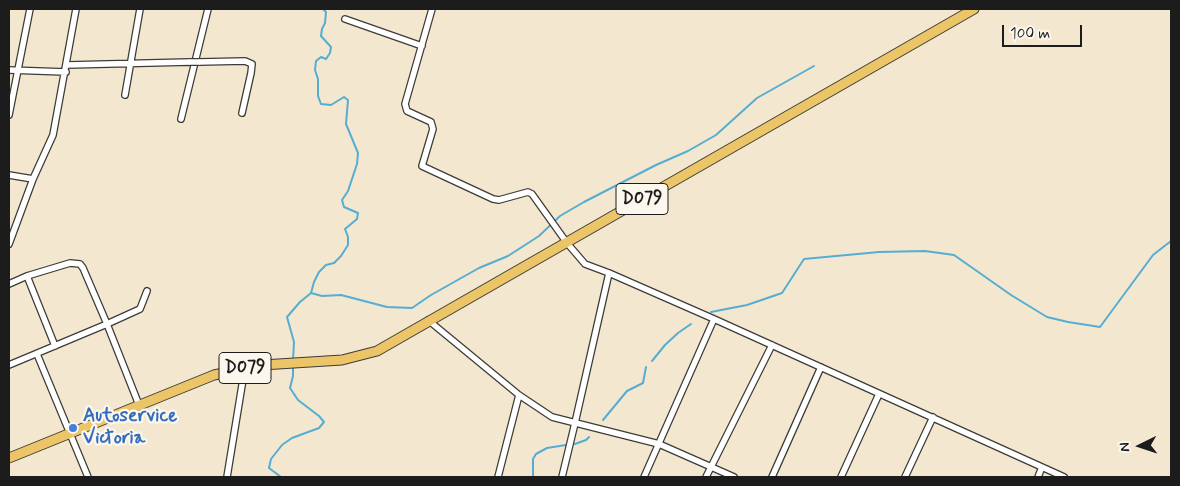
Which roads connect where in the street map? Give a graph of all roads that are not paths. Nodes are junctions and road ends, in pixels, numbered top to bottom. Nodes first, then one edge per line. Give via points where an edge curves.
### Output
1 (30, 9) edge
2 (76, 9) edge
3 (140, 9) edge
4 (208, 9) edge
5 (432, 9) edge
6 (974, 9) edge
7 (345, 19) dead end
8 (422, 46) junction
9 (130, 63) junction
10 (67, 65) junction
11 (9, 70) edge
12 (19, 70) junction
13 (66, 72) junction
14 (125, 95) dead end
15 (242, 113) dead end
16 (9, 115) edge
17 (181, 119) dead end
18 (9, 175) edge
19 (32, 179) junction
20 (567, 243) junction
21 (9, 244) edge
22 (609, 273) junction
23 (26, 276) junction
24 (9, 284) edge
25 (148, 291) dead end
26 (714, 319) junction
27 (428, 320) junction
28 (107, 324) junction
29 (772, 345) junction
30 (54, 346) junction
31 (37, 354) junction
32 (9, 365) edge
33 (245, 368) junction
34 (821, 368) junction
35 (879, 394) junction
36 (519, 395) junction
37 (139, 406) junction
38 (933, 418) junction
39 (576, 423) junction
40 (70, 434) junction
41 (659, 444) junction
42 (9, 458) edge
43 (711, 467) junction
44 (1042, 467) junction
45 (88, 477) edge
46 (227, 477) edge
47 (498, 477) edge
48 (562, 477) edge
49 (644, 477) edge
50 (706, 477) edge
51 (734, 477) edge
52 (772, 477) edge
53 (841, 477) edge
54 (905, 477) edge
55 (1038, 477) edge
56 (1064, 477) edge

1 - 12 street
2 - 10 street
3 - 9 street
4 - 17 street
5 - 8 street
6 - 20 main road, D079
7 - 8 street
8 - 20 street via 405,104 407,111 431,122 433,129 422,166 493,199 532,194
9 - 10 street
9 - 14 street
9 - 15 street, bridge via 246,61 252,64 252,74
10 - 13 street
11 - 12 street
12 - 13 street
12 - 16 street
13 - 19 street via 53,135
18 - 19 street
19 - 21 street
20 - 22 street via 585,264
20 - 27 main road, D079
22 - 26 street
22 - 39 street
23 - 24 street
23 - 28 street via 75,262 80,264
23 - 30 street
25 - 28 street via 140,309
26 - 29 street
26 - 41 street
27 - 33 main road, D079 via 377,351 342,360
27 - 36 street
28 - 30 street
28 - 37 street
29 - 34 street
29 - 43 street
30 - 31 street
31 - 32 street
31 - 40 street
33 - 37 main road, D079 via 202,379
33 - 46 street
34 - 35 street
34 - 52 street
35 - 38 street
35 - 53 street
36 - 39 street via 552,417
36 - 47 street
37 - 40 main road, D079
38 - 44 street
38 - 54 street
39 - 41 street
39 - 48 street
40 - 42 main road, D079
40 - 45 street
41 - 43 street
41 - 49 street
43 - 50 street
43 - 51 street
44 - 55 street
44 - 56 street

